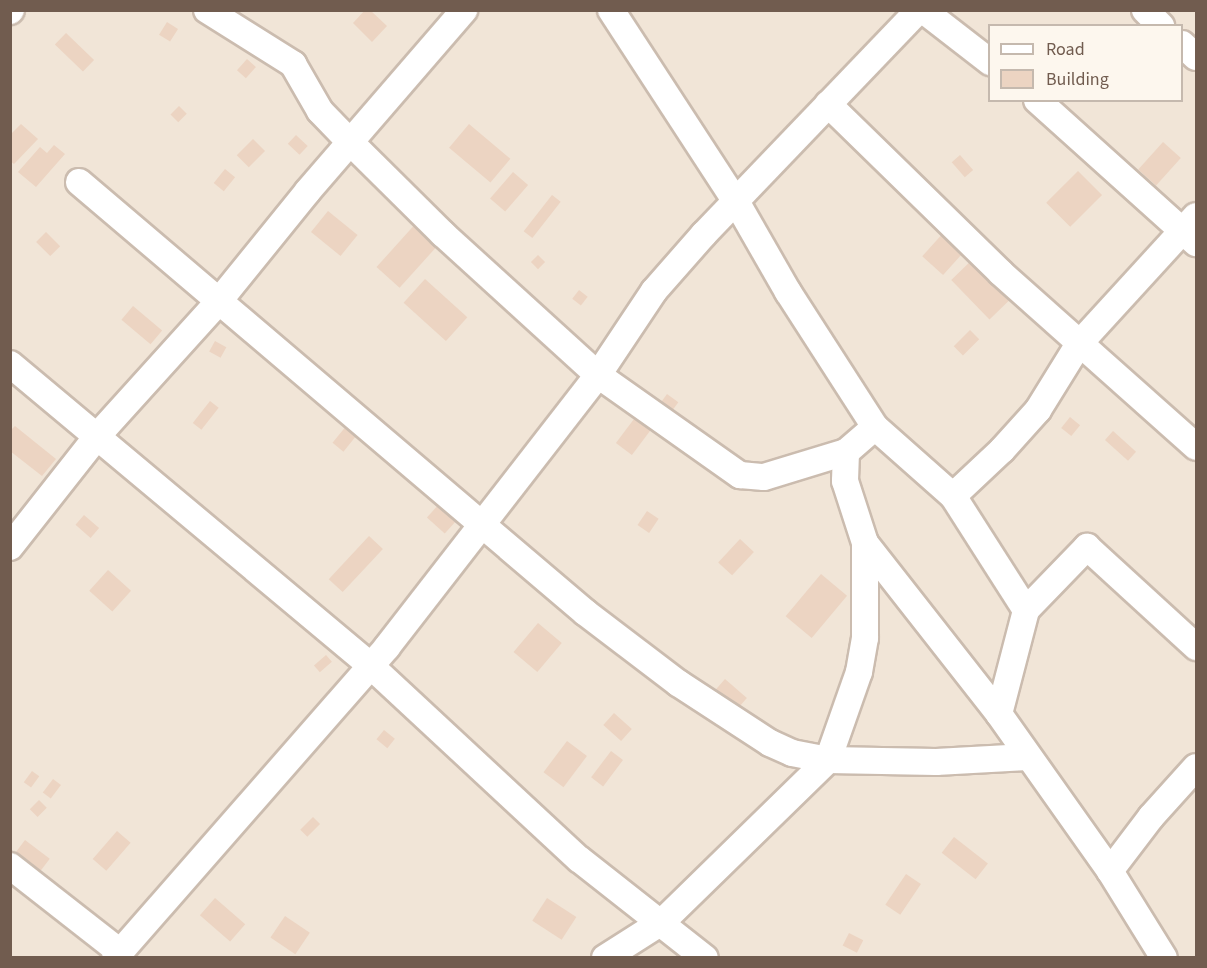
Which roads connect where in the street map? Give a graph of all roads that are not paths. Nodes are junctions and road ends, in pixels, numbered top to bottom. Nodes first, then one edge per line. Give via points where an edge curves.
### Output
1 (207, 10) edge
2 (464, 10) edge
3 (611, 10) edge
4 (921, 10) edge
5 (1145, 10) edge
6 (1159, 24) edge
7 (1183, 45) edge
8 (1197, 57) edge
9 (988, 60) edge
10 (1040, 102) edge
11 (828, 104) junction
12 (350, 142) junction
13 (79, 182) dead end
14 (737, 202) junction
15 (1192, 230) edge
16 (219, 301) junction
17 (1079, 344) junction
18 (10, 364) edge
19 (598, 375) junction
20 (875, 427) junction
21 (99, 434) junction
22 (1197, 447) edge
23 (846, 452) junction
24 (953, 496) junction
25 (483, 527) junction
26 (865, 543) junction
27 (10, 547) edge
28 (1026, 610) junction
29 (1197, 647) edge
30 (371, 666) junction
31 (999, 714) junction
32 (1027, 757) junction
33 (828, 760) junction
34 (1197, 767) edge
35 (10, 866) edge
36 (1110, 871) junction
37 (663, 921) junction
38 (118, 955) edge
39 (605, 957) edge
40 (705, 957) edge
41 (1164, 957) edge

1 - 12 street via 293,64 320,111
2 - 12 street
3 - 14 street
4 - 9 street
4 - 11 street
5 - 6 street
7 - 8 street
10 - 15 street
11 - 14 street
11 - 17 street via 920,197
12 - 16 street
12 - 19 street via 442,234
13 - 16 street
14 - 19 street via 654,291
14 - 20 street via 788,292
15 - 17 street
16 - 21 street
16 - 25 street
17 - 22 street
17 - 24 street via 1038,410
18 - 21 street
19 - 23 street via 740,475 764,477
19 - 25 street
20 - 23 street
20 - 24 street
21 - 27 street
21 - 30 street
23 - 26 street via 845,481
24 - 28 street
25 - 30 street
25 - 33 street via 586,614 688,689 770,743 792,753
26 - 31 street
26 - 33 street via 865,638 859,672
28 - 29 street via 1088,547
28 - 31 street
30 - 37 street via 579,859
30 - 38 street
31 - 32 street
32 - 33 street via 936,762
32 - 36 street
33 - 37 street
34 - 36 street via 1151,817
35 - 38 street
36 - 41 street
37 - 39 street
37 - 40 street

